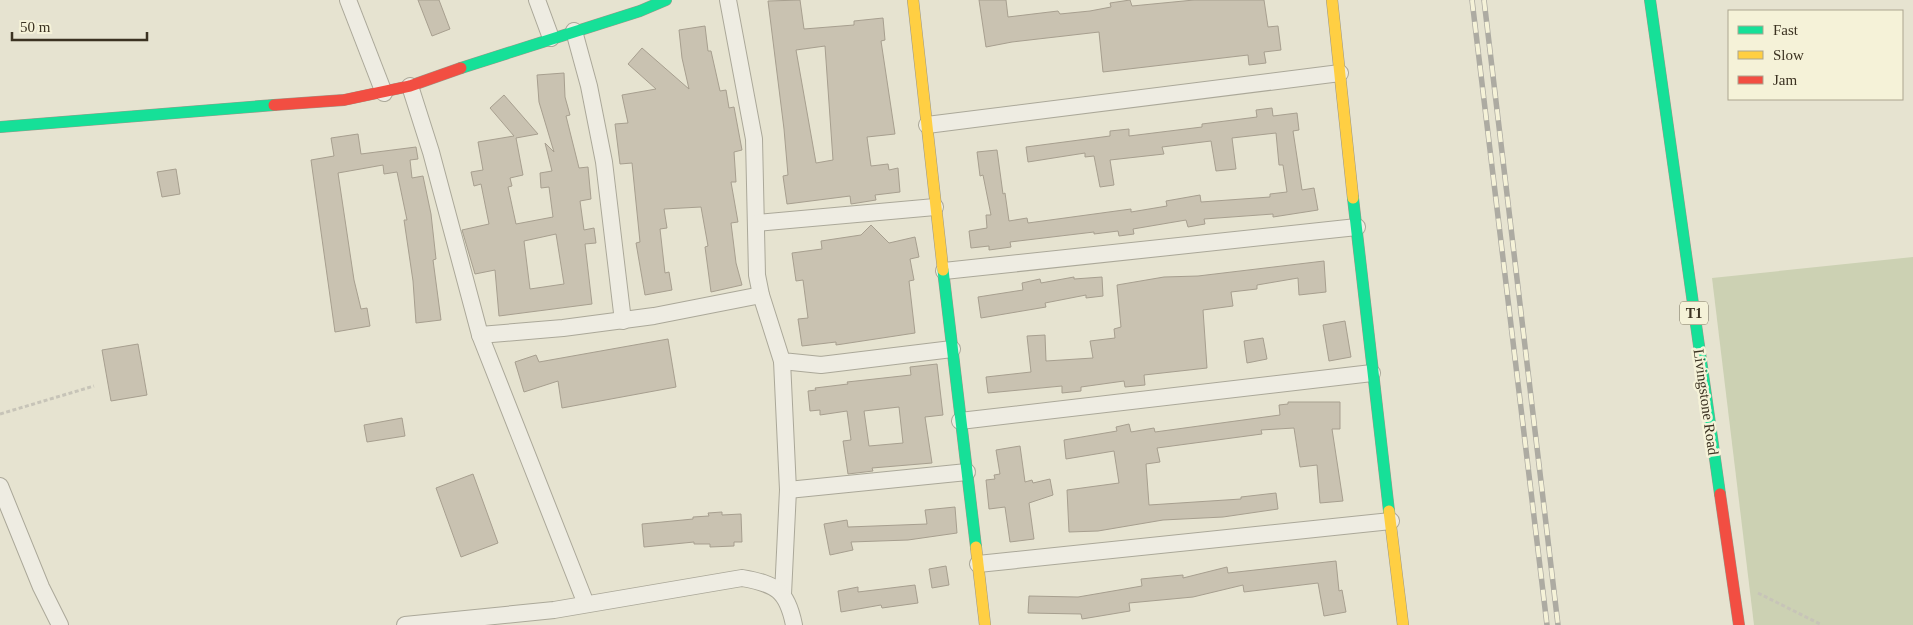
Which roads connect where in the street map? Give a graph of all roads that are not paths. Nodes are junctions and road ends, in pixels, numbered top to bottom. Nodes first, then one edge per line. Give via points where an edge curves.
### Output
1 (348, 0) edge
2 (538, 0) edge
3 (666, 0) edge
4 (728, 0) edge
5 (913, 0) edge
6 (1332, 0) edge
7 (1650, 0) edge
8 (574, 31) junction
9 (551, 38) junction
10 (1340, 72) junction
11 (410, 86) junction
12 (384, 92) junction
13 (927, 125) junction
14 (0, 126) edge
15 (935, 207) junction
16 (756, 223) junction
17 (1357, 227) junction
18 (944, 271) junction
19 (761, 295) junction
20 (622, 321) junction
21 (480, 335) junction
22 (952, 349) junction
23 (782, 361) junction
24 (1372, 373) junction
25 (960, 421) junction
26 (967, 472) junction
27 (0, 486) edge
28 (788, 490) junction
29 (1390, 521) junction
30 (978, 564) junction
31 (783, 594) junction
32 (586, 604) junction
33 (60, 625) edge
34 (405, 625) edge
35 (794, 625) edge
36 (984, 625) edge
37 (1403, 625) edge
38 (1739, 625) edge

1 - 12 street
2 - 9 street
3 - 8 main road
4 - 16 street via 754,140
5 - 13 main road
6 - 10 main road
7 - 38 main road, Livingstone Road / T1
8 - 9 main road
8 - 20 street via 604,162
9 - 11 main road
10 - 13 street
10 - 17 main road
11 - 12 main road
11 - 21 street
12 - 14 main road via 314,104
13 - 15 main road
15 - 16 street
15 - 18 main road
16 - 19 street
17 - 18 street
17 - 24 main road
18 - 22 main road
19 - 20 street
19 - 23 street
20 - 21 street
21 - 32 street
22 - 23 street via 821,365
22 - 25 main road
23 - 28 street
24 - 25 street
24 - 29 main road
25 - 26 main road
26 - 28 street
26 - 30 main road
27 - 33 street
28 - 31 street
29 - 30 street
29 - 37 main road
30 - 36 main road
31 - 32 street via 768,583 742,578
31 - 35 street via 791,608
32 - 34 street

